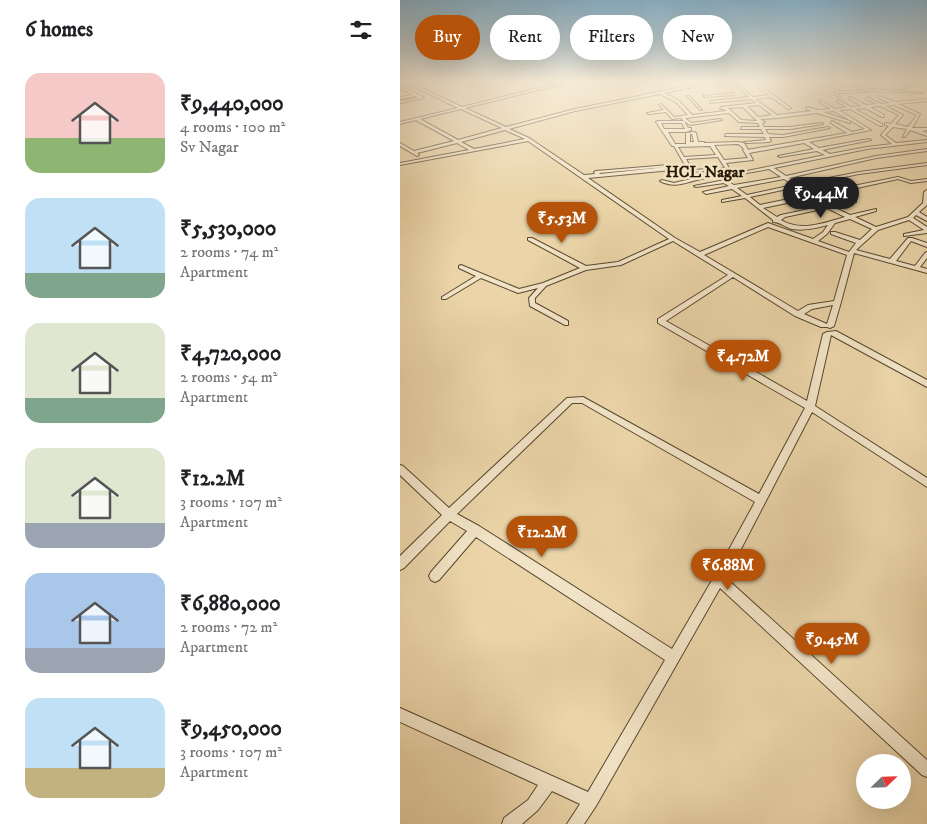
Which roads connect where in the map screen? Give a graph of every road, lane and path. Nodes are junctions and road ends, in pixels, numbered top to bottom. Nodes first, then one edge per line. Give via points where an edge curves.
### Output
1 (420, 120) edge
2 (487, 120) edge
3 (533, 120) edge
4 (684, 120) edge
5 (720, 120) edge
6 (758, 120) edge
7 (761, 120) edge
8 (816, 120) edge
9 (847, 120) edge
10 (855, 120) edge
11 (873, 120) edge
12 (896, 120) edge
13 (915, 120) edge
14 (804, 122) dead end
15 (832, 122) dead end
16 (786, 124) junction
17 (821, 124) junction
18 (880, 124) joint
19 (891, 125) junction
20 (864, 126) junction
21 (503, 128) junction
22 (742, 128) dead end
23 (764, 128) junction
24 (909, 128) junction
25 (690, 129) junction
26 (725, 129) dead end
27 (927, 129) edge
28 (917, 130) junction
29 (854, 133) junction
30 (767, 134) junction
31 (793, 135) junction
32 (927, 135) edge
33 (727, 136) joint
34 (904, 136) dead end
35 (457, 140) junction
36 (528, 140) junction
37 (869, 140) junction
38 (927, 141) edge
39 (746, 142) dead end
40 (806, 142) junction
41 (400, 144) edge
42 (692, 144) junction
43 (708, 144) junction
44 (894, 144) junction
45 (880, 146) junction
46 (818, 149) junction
47 (473, 150) junction
48 (927, 150) edge
49 (413, 152) junction
50 (746, 152) junction
51 (909, 152) junction
52 (791, 154) joint
53 (781, 155) dead end
54 (719, 156) junction
55 (829, 156) junction
56 (914, 156) dead end
57 (683, 158) junction
58 (424, 160) junction
59 (920, 160) dead end
60 (859, 161) junction
61 (724, 162) junction
62 (400, 164) edge
63 (843, 164) junction
64 (927, 164) edge
65 (770, 167) junction
66 (878, 171) junction
67 (859, 173) junction
68 (735, 174) dead end
69 (599, 176) junction
70 (584, 177) junction
71 (786, 177) junction
72 (723, 180) junction
73 (927, 180) edge
74 (662, 181) dead end
75 (876, 183) junction
76 (797, 185) junction
77 (696, 186) dead end
78 (734, 186) junction
79 (706, 192) dead end
80 (927, 192) edge
81 (812, 196) junction
82 (746, 197) junction
83 (724, 201) dead end
84 (854, 201) dead end
85 (927, 203) edge
86 (759, 207) junction
87 (828, 207) junction
88 (874, 210) dead end
89 (917, 212) junction
90 (847, 216) junction
91 (910, 218) junction
92 (927, 219) edge
93 (777, 220) junction
94 (833, 222) junction
95 (768, 225) junction
96 (798, 229) junction
97 (876, 229) junction
98 (927, 230) edge
99 (792, 233) junction
100 (833, 233) dead end
101 (906, 235) dead end
102 (530, 239) dead end
103 (673, 239) junction
104 (814, 241) junction
105 (860, 242) junction
106 (927, 245) edge
107 (851, 253) junction
108 (927, 254) edge
109 (699, 255) junction
110 (892, 262) junction
111 (461, 267) dead end
112 (585, 268) junction
113 (916, 269) junction
114 (927, 272) edge
115 (480, 275) junction
116 (732, 275) junction
117 (545, 284) junction
118 (444, 298) dead end
119 (838, 302) junction
120 (799, 314) junction
121 (565, 323) dead end
122 (828, 329) junction
123 (858, 345) junction
124 (927, 380) edge
125 (927, 384) edge
126 (810, 407) junction
127 (400, 469) edge
128 (927, 484) edge
129 (761, 500) junction
130 (448, 516) junction
131 (474, 530) junction
132 (400, 564) edge
133 (435, 576) dead end
134 (719, 580) junction
135 (674, 658) junction
136 (400, 715) edge
137 (927, 770) edge
138 (549, 783) junction
139 (591, 801) junction
140 (510, 824) edge
141 (575, 824) edge

1 - 35 street
2 - 21 street
3 - 21 street
4 - 25 street
5 - 25 street
6 - 23 street
7 - 16 street
8 - 17 street
9 - 20 street
10 - 20 street
11 - 18 street
12 - 19 street
13 - 24 street
14 - 16 street
15 - 29 street
16 - 17 street
16 - 23 street
17 - 31 street via 828,128
18 - 19 street
19 - 24 street
19 - 44 street via 883,135
20 - 29 street via 869,130
21 - 35 street
21 - 36 street
22 - 23 street
23 - 30 street
24 - 28 street
24 - 34 street
25 - 25 street via 663,130 658,122 683,122
25 - 42 street
25 - 42 street
25 - 42 street via 665,131 674,145
26 - 33 street
27 - 28 street
28 - 32 street
29 - 37 street
29 - 40 street
30 - 31 street
30 - 33 street
30 - 39 street via 769,140
31 - 40 street
35 - 47 street
35 - 49 street
36 - 47 street
36 - 70 street
37 - 45 street
37 - 46 street
38 - 44 street
40 - 46 street
40 - 50 street
41 - 49 street
42 - 43 street
42 - 57 street via 676,147
43 - 50 street via 740,143
43 - 54 street
44 - 45 street
44 - 51 street
45 - 55 street
46 - 52 street
46 - 55 street
47 - 58 street
48 - 51 street
49 - 58 street
50 - 61 street via 751,160
51 - 56 street
51 - 60 street
52 - 53 street via 784,152
54 - 57 street
54 - 61 street
55 - 63 street
55 - 65 street
57 - 61 street via 691,171 728,170
58 - 62 street
59 - 64 street
60 - 63 street
60 - 66 street
63 - 67 street
63 - 71 street
64 - 66 street
65 - 68 street
65 - 71 street
66 - 67 street
67 - 75 street
67 - 76 street
69 - 69 street via 596,172 667,166 670,169
69 - 70 street
70 - 103 street
71 - 76 street
71 - 78 street
72 - 74 street via 710,176 674,184
72 - 77 street
72 - 78 street
73 - 75 street via 909,182 900,178
75 - 81 street
76 - 81 street
76 - 82 street
78 - 79 street
78 - 82 street
80 - 85 street
81 - 86 street
81 - 87 street
82 - 83 street
82 - 86 street
84 - 87 street
85 - 89 street
86 - 93 street
87 - 90 street
87 - 93 street
88 - 90 street
89 - 91 street
89 - 92 street
90 - 94 street
90 - 97 street
91 - 97 street
91 - 98 street
93 - 95 street
93 - 96 street
94 - 96 street
94 - 104 street
95 - 99 street
95 - 109 street
96 - 99 street
97 - 105 street
98 - 101 street
99 - 104 street
100 - 105 street
102 - 112 street
103 - 109 street
103 - 112 street via 619,264
104 - 107 street
105 - 107 street
106 - 110 street via 910,239
107 - 110 street
107 - 119 street
108 - 113 street
109 - 116 street
110 - 113 street
111 - 115 street
112 - 117 street
113 - 114 street
115 - 117 street via 518,291
115 - 118 street
116 - 120 street
116 - 126 street via 661,321
117 - 121 street via 532,298 532,304
119 - 120 street
119 - 122 street
120 - 122 street via 805,320
122 - 123 street
122 - 126 street
123 - 124 street
123 - 125 street
126 - 128 street
126 - 129 street
127 - 130 street
129 - 130 street via 583,400 575,399 570,400
129 - 134 street
130 - 131 street
130 - 132 street
131 - 133 street
131 - 135 street
134 - 135 street
134 - 137 street
135 - 139 street
136 - 138 street
138 - 139 street
138 - 140 street via 532,805
139 - 141 street

